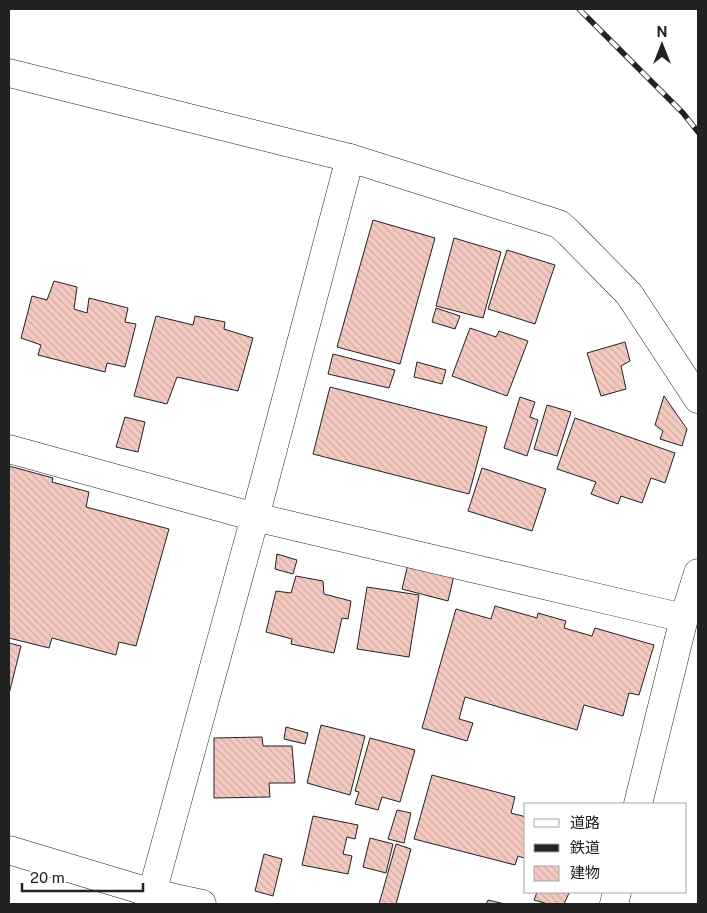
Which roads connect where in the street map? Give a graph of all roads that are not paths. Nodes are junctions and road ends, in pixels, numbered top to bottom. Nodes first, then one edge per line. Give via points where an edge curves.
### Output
1 (9, 73) edge
2 (350, 158) junction
3 (698, 399) edge
4 (9, 449) edge
5 (255, 517) junction
6 (698, 573) edge
7 (684, 618) junction
8 (638, 803) edge
9 (9, 850) edge
10 (151, 899) edge
11 (202, 904) edge

1 - 2 street
2 - 3 street via 559,224 629,294
2 - 5 street
4 - 5 street
5 - 7 street
5 - 10 street
6 - 7 street
7 - 8 street
9 - 10 street
10 - 11 street

